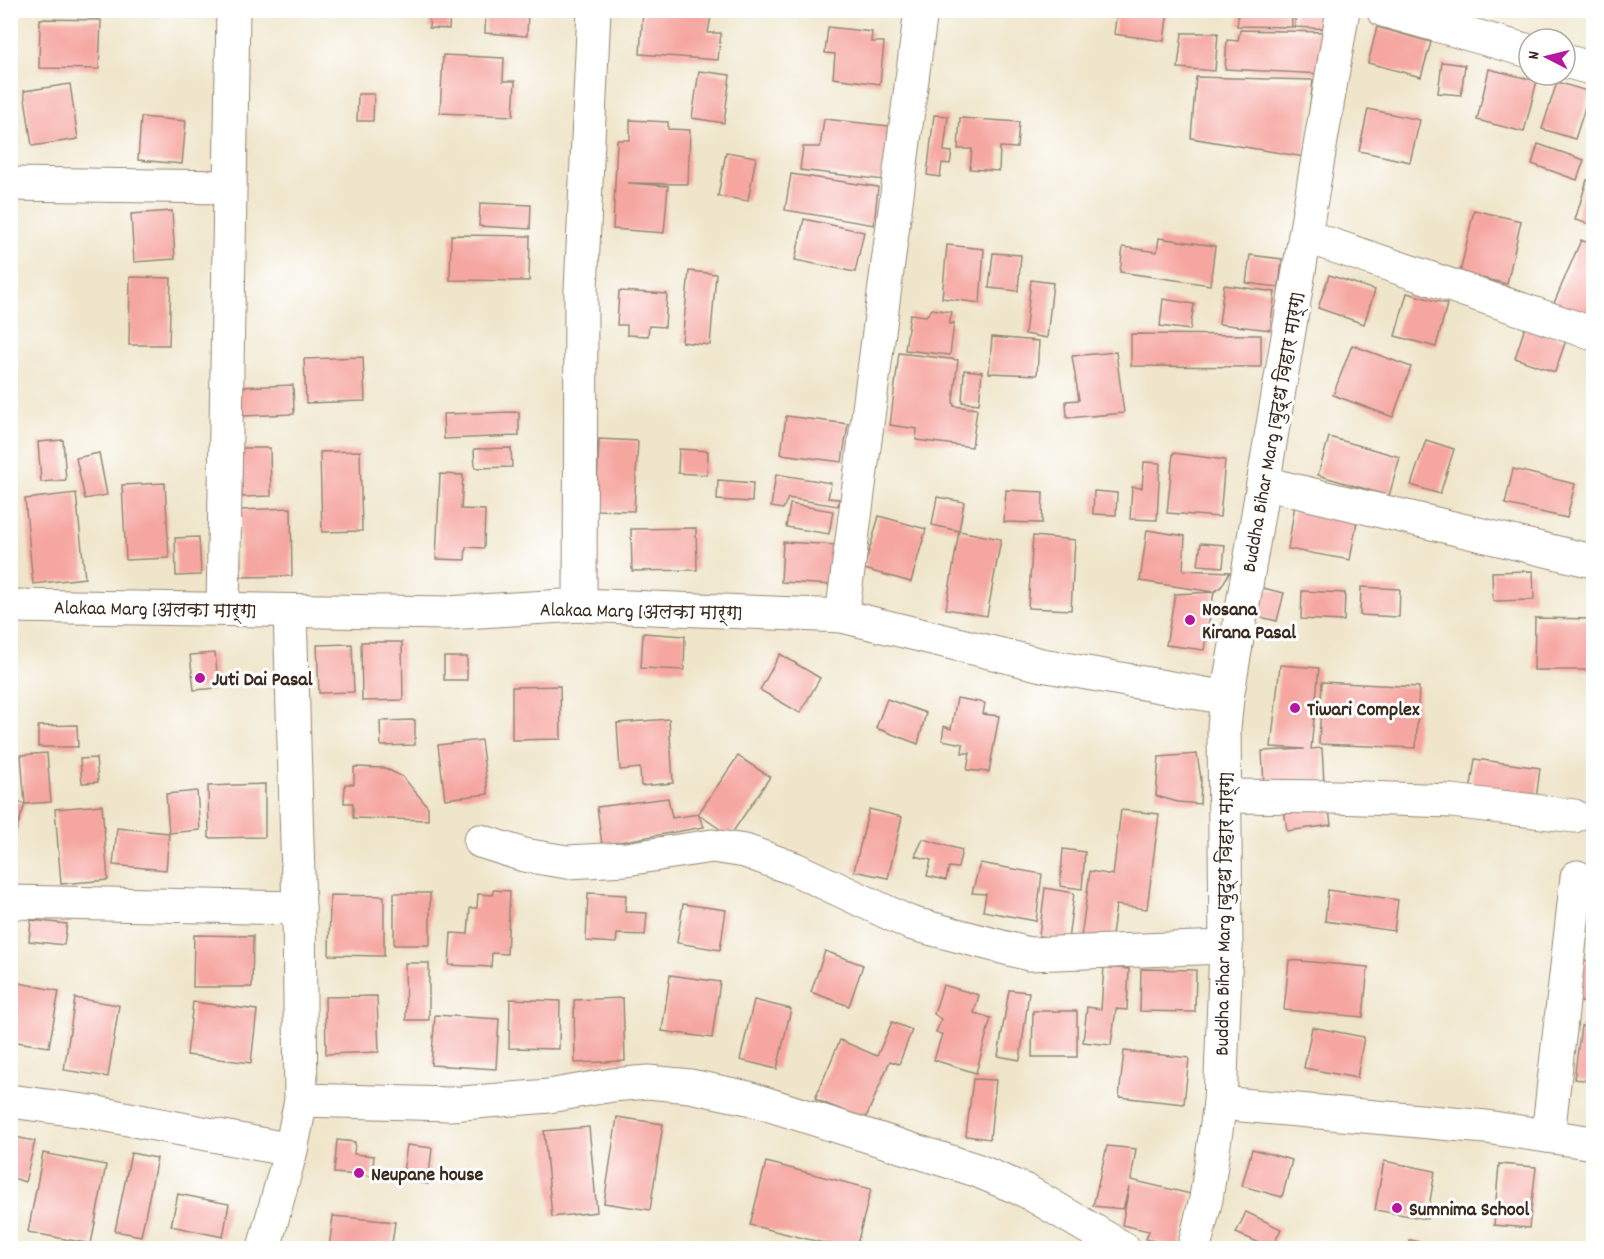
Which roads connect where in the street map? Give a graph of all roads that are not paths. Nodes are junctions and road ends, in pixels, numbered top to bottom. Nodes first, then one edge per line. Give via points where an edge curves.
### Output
1 (232, 10) edge
2 (594, 10) edge
3 (921, 10) edge
4 (1343, 10) edge
5 (1383, 10) edge
6 (1517, 48) edge
7 (1577, 64) edge
8 (1593, 69) edge
9 (10, 184) edge
10 (228, 187) junction
11 (1305, 236) junction
12 (1593, 334) edge
13 (1263, 483) junction
14 (1588, 560) dead end
15 (580, 605) junction
16 (10, 606) edge
17 (223, 609) junction
18 (290, 611) junction
19 (842, 616) junction
20 (1227, 698) junction
21 (1226, 796) junction
22 (1574, 816) dead end
23 (480, 841) dead end
24 (1577, 877) dead end
25 (10, 902) edge
26 (299, 908) junction
27 (1227, 947) junction
28 (301, 1100) junction
29 (10, 1101) edge
30 (1220, 1103) junction
31 (1548, 1136) junction
32 (1593, 1143) edge
33 (291, 1150) junction
34 (264, 1248) edge
35 (1123, 1248) edge
36 (1194, 1248) edge

1 - 10 street
2 - 15 street via 581,290
3 - 19 street
4 - 11 street, Buddha Bihar Marg [बुद्ध विहार मार्ग]
5 - 6 street
7 - 8 street
9 - 10 street
10 - 17 street
11 - 12 street
11 - 13 street, Buddha Bihar Marg [बुद्ध विहार मार्ग]
13 - 14 street
13 - 20 street, Buddha Bihar Marg [बुद्ध विहार मार्ग]
15 - 18 street, Alakaa Marg [अलका मार्ग] via 448,613
15 - 19 street, Alakaa Marg [अलका मार्ग]
16 - 17 street, Alakaa Marg [अलका मार्ग]
17 - 18 street, Alakaa Marg [अलका मार्ग]
18 - 26 street
19 - 20 street, Alakaa Marg [अलका मार्ग] via 1042,665
20 - 21 street, Buddha Bihar Marg [बुद्ध विहार मार्ग]
21 - 22 street via 1452,801
21 - 27 street, Buddha Bihar Marg [बुद्ध विहार मार्ग]
23 - 27 street via 524,855 567,862 626,859 712,846 745,851 795,869 910,923 1029,954
24 - 31 street
25 - 26 street
26 - 28 street
27 - 30 street, Buddha Bihar Marg [बुद्ध विहार मार्ग]
28 - 33 street
28 - 35 street via 450,1104 549,1096 612,1084 690,1086 748,1098 976,1170 1026,1191
29 - 33 street via 92,1112
30 - 31 street
30 - 36 street, Buddha Bihar Marg [बुद्ध विहार मार्ग] via 1206,1199
31 - 32 street
33 - 34 street

